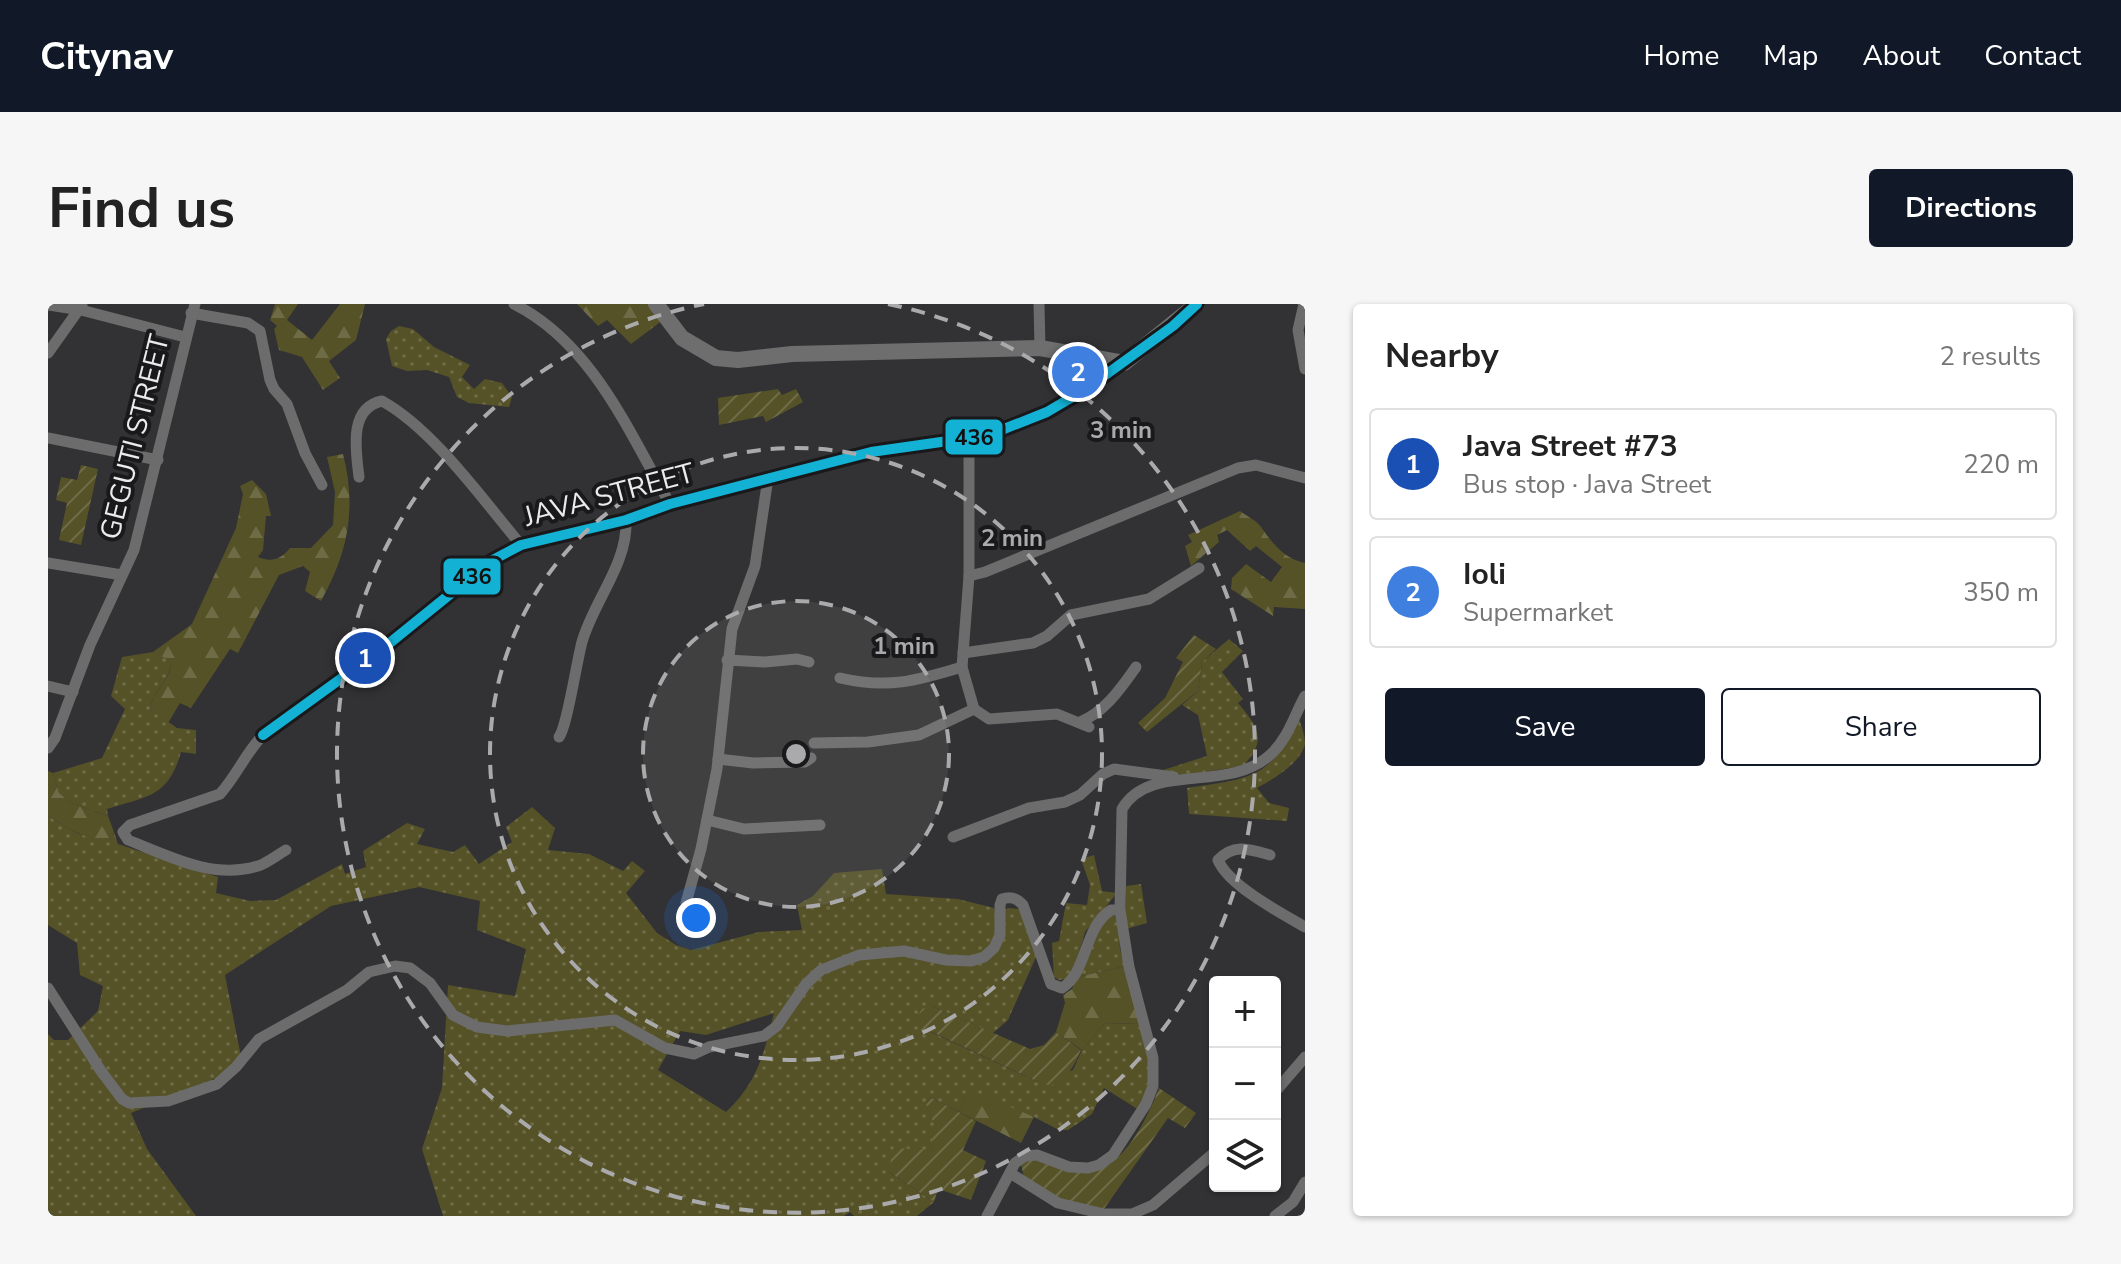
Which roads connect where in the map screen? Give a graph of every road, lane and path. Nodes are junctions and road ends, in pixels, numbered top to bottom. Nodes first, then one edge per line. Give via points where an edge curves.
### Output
1 (514, 304) edge
2 (656, 304) edge
3 (1039, 304) edge
4 (1197, 304) edge
5 (1304, 304) edge
6 (48, 305) edge
7 (82, 307) edge
8 (193, 308) edge
9 (185, 337) junction
10 (1040, 348) junction
11 (48, 353) edge
12 (1124, 363) junction
13 (1305, 369) edge
14 (48, 438) edge
15 (969, 438) junction
16 (158, 460) junction
17 (359, 477) dead end
18 (768, 478) junction
19 (1305, 478) edge
20 (322, 485) dead end
21 (670, 504) junction
22 (626, 520) junction
23 (521, 545) junction
24 (48, 563) edge
25 (1199, 568) dead end
26 (122, 575) junction
27 (969, 576) junction
28 (963, 653) junction
29 (727, 660) junction
30 (809, 662) dead end
31 (962, 667) junction
32 (1136, 667) dead end
33 (840, 678) dead end
34 (48, 686) edge
35 (73, 692) junction
36 (1305, 696) edge
37 (974, 709) junction
38 (559, 737) dead end
39 (814, 743) dead end
40 (48, 748) edge
41 (811, 758) dead end
42 (718, 759) junction
43 (1186, 779) junction
44 (707, 820) junction
45 (820, 825) dead end
46 (953, 837) dead end
47 (286, 850) dead end
48 (1270, 855) dead end
49 (686, 903) dead end
50 (1120, 910) junction
51 (1305, 927) edge
52 (48, 988) edge
53 (1305, 1057) edge
54 (1281, 1085) edge
55 (1209, 1157) edge
56 (1010, 1173) junction
57 (1305, 1182) edge
58 (986, 1214) edge
59 (1275, 1216) edge

1 - 21 street via 534,314 605,390
2 - 10 street via 682,338 716,358
3 - 10 street
4 - 12 street, JAVA STREET
5 - 13 street via 1298,330
6 - 7 street
7 - 9 street
7 - 11 street
8 - 9 street, GEGUTI STREET
8 - 20 street, GEGUTI STREET via 260,331 270,380 287,404
9 - 16 street, GEGUTI STREET
10 - 12 street
12 - 15 street, JAVA STREET via 1047,412
14 - 16 street
15 - 18 street, JAVA STREET via 871,452
15 - 27 street
16 - 26 street, GEGUTI STREET
17 - 23 street via 358,426 364,410 382,401 437,447
18 - 21 street, JAVA STREET
18 - 29 street via 755,566 732,629
19 - 27 street via 1256,465 1238,468
21 - 22 street, JAVA STREET
22 - 23 street, JAVA STREET
22 - 38 street via 627,537 583,638 565,731
23 - 47 street, JAVA STREET via 491,561 263,735 220,794 123,832 128,840 195,866 230,871 259,865
24 - 26 street
25 - 28 street via 1149,599 1071,615 1033,643
26 - 35 street, GEGUTI STREET
27 - 28 street
28 - 31 street
29 - 30 street
29 - 42 street
31 - 33 street via 920,680 871,685
31 - 37 street
32 - 37 street via 1084,724 1057,714 989,719
34 - 35 street
35 - 40 street, GEGUTI STREET
36 - 43 street via 1270,755 1235,774
37 - 39 street via 919,735
41 - 42 street via 753,763
42 - 44 street
43 - 46 street via 1114,769 1065,802 1029,808
43 - 50 street via 1153,784 1135,793 1122,809
44 - 45 street via 744,829
44 - 49 street
48 - 51 street via 1237,848 1218,860 1240,885
50 - 52 street via 1111,910 1096,923 1073,977 1062,988 1051,984 1023,905 1009,897 1000,905 1000,935 984,957 946,960 904,951 859,955 821,970 764,1036 694,1054 665,1048 615,1020 507,1031 477,1027 453,1015 430,983 410,968 395,966 369,972 259,1039 217,1084 155,1102 122,1099
50 - 56 street via 1153,1058 1153,1086 1146,1104 1125,1140 1099,1165 1069,1167 1025,1156
53 - 54 street
55 - 56 street via 1153,1205 1132,1214 1104,1214 1058,1203
56 - 58 street
57 - 59 street via 1293,1202

